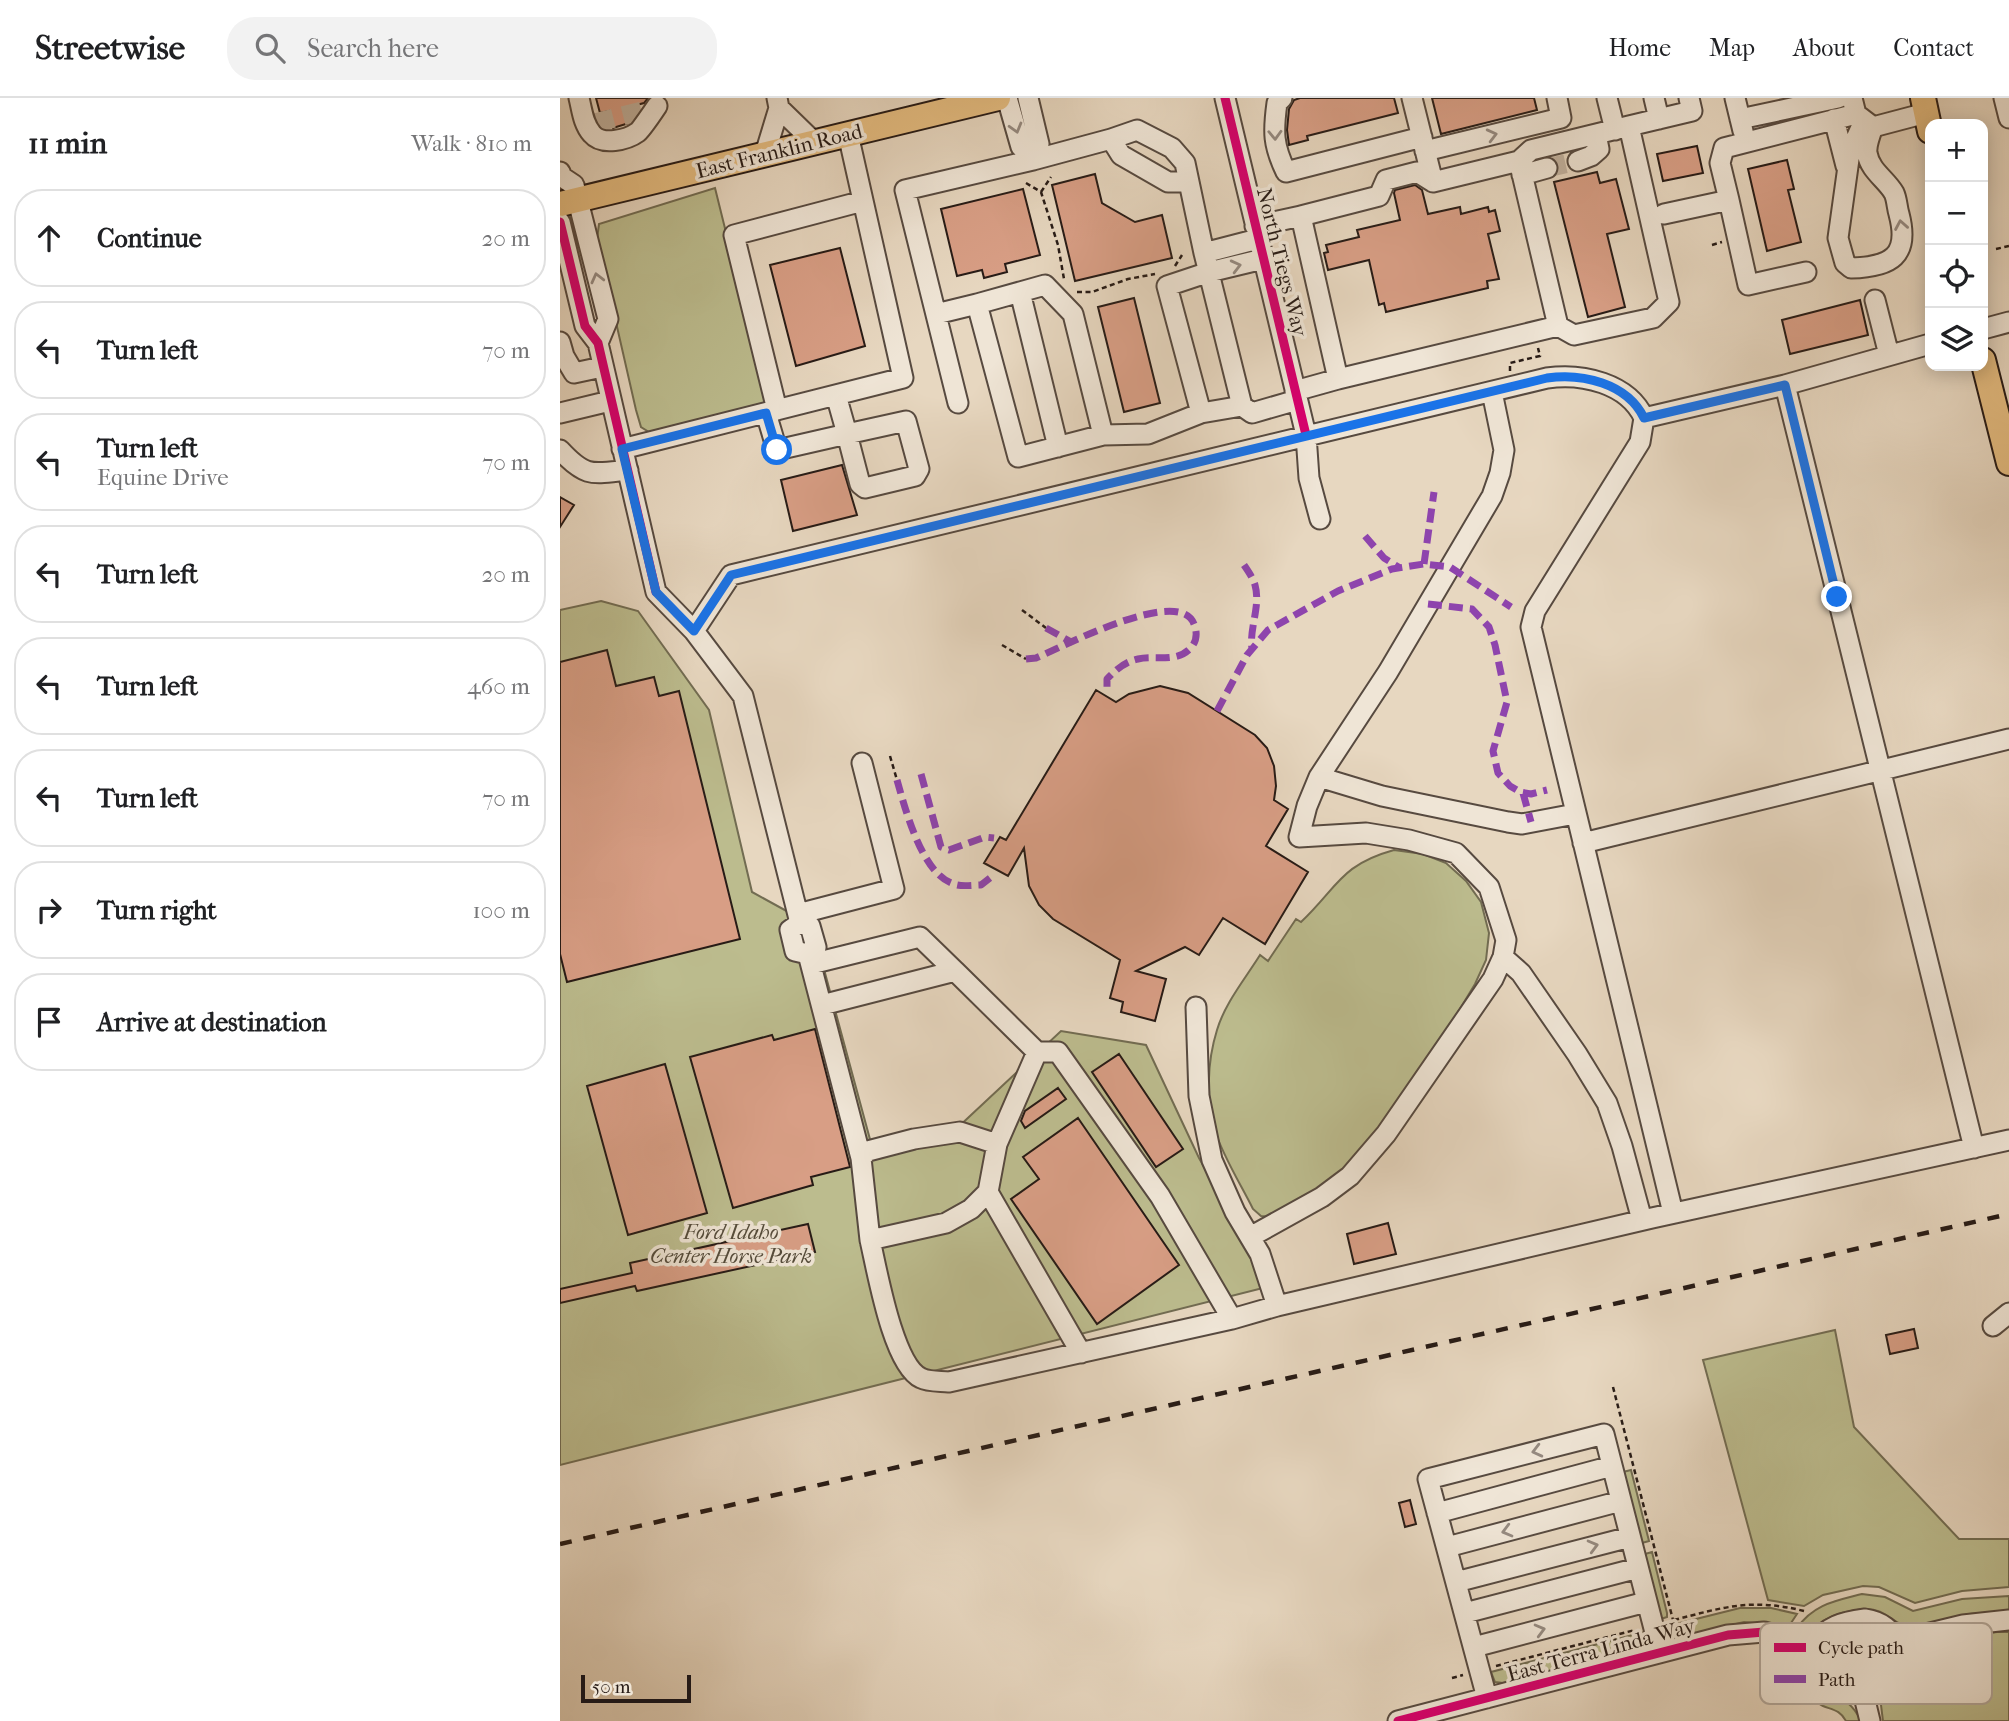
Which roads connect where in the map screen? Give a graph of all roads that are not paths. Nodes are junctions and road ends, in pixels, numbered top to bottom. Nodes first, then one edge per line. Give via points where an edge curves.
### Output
1 (579, 98) edge
2 (586, 98) edge
3 (998, 98) edge
4 (1007, 98) edge
5 (1028, 98) edge
6 (1225, 98) edge
7 (1282, 98) edge
8 (1412, 98) edge
9 (1544, 98) edge
10 (1557, 98) edge
11 (1607, 98) edge
12 (1654, 98) edge
13 (1689, 98) edge
14 (1735, 98) edge
15 (1838, 98) edge
16 (2004, 98) edge
17 (660, 102) edge
18 (778, 103) edge
19 (1926, 114) edge
20 (1861, 115) edge
21 (2009, 118) edge
22 (1555, 119) junction
23 (1659, 119) junction
24 (1740, 119) junction
25 (1834, 120) junction
26 (1613, 130) junction
27 (848, 134) junction
28 (1111, 139) junction
29 (815, 143) junction
30 (1746, 143) junction
31 (1424, 144) junction
32 (765, 155) junction
33 (1032, 157) junction
34 (1578, 161) tunnel mouth
35 (1521, 168) junction
36 (1547, 168) tunnel mouth
37 (1847, 171) junction
38 (561, 176) edge
39 (1189, 182) junction
40 (1433, 182) junction
41 (1729, 200) junction
42 (863, 201) junction
43 (569, 202) edge
44 (1664, 214) dead end
45 (1301, 216) junction
46 (560, 222) edge
47 (1256, 232) junction
48 (1263, 259) junction
49 (1206, 263) junction
50 (1806, 272) dead end
51 (567, 289) edge
52 (1020, 292) junction
53 (1875, 300) dead end
54 (977, 304) junction
55 (936, 314) junction
56 (2009, 322) edge
57 (1558, 326) junction
58 (1988, 328) edge
59 (560, 342) edge
60 (598, 343) junction
61 (1925, 345) edge
62 (1889, 355) junction
63 (602, 367) junction
64 (1986, 371) edge
65 (567, 375) edge
66 (1338, 379) junction
67 (1785, 385) junction
68 (1501, 389) junction
69 (836, 395) junction
70 (1296, 396) junction
71 (610, 401) junction
72 (958, 403) dead end
73 (1242, 406) junction
74 (772, 411) junction
75 (560, 413) edge
76 (1201, 413) junction
77 (1644, 418) junction
78 (1103, 435) junction
79 (1306, 435) junction
80 (1058, 447) junction
81 (622, 449) junction
82 (560, 450) edge
83 (2009, 463) edge
84 (628, 470) junction
85 (1320, 519) dead end
86 (694, 631) junction
87 (2009, 739) edge
88 (862, 762) dead end
89 (1880, 770) junction
90 (1319, 777) junction
91 (1575, 814) junction
92 (1583, 843) junction
93 (799, 919) junction
94 (1503, 957) junction
95 (809, 959) junction
96 (955, 971) junction
97 (822, 1005) junction
98 (1196, 1007) dead end
99 (1037, 1052) junction
100 (2009, 1140) edge
101 (997, 1144) junction
102 (1974, 1148) junction
103 (861, 1158) junction
104 (988, 1192) junction
105 (1673, 1213) junction
106 (1642, 1220) junction
107 (1250, 1237) junction
108 (870, 1240) junction
109 (1277, 1306) junction
110 (1232, 1319) junction
111 (1081, 1353) junction
112 (1612, 1466) junction
113 (1621, 1501) junction
114 (1437, 1513) junction
115 (1630, 1536) junction
116 (1447, 1547) junction
117 (1638, 1568) junction
118 (1456, 1582) junction
119 (1646, 1602) junction
120 (1465, 1614) junction
121 (2009, 1620) edge
122 (1847, 1623) edge
123 (1881, 1623) edge
124 (1981, 1623) edge
125 (1760, 1632) edge
126 (1474, 1647) junction
127 (1660, 1652) junction
128 (1487, 1698) junction
129 (1398, 1721) edge

1 - 17 street via 584,121 602,141 637,134
2 - 17 street via 590,116 600,130 610,133 631,129 642,111
3 - 27 main road, East Franklin Road
4 -> 33 street via 1021,147
5 - 33 street via 1039,144
6 - 47 street, North Tiegs Way
7 -> 31 street via 1277,103 1273,135 1286,172
8 - 31 street
9 - 22 street
10 - 22 street
11 - 26 street
12 - 23 street
13 - 23 street via 1692,111
14 - 24 street
15 - 24 street
16 - 21 street
18 - 29 street
18 - 32 street
19 - 20 street
20 - 25 street
20 - 37 street
37 -> 20 street via 1838,238 1845,263 1863,268 1890,261 1903,243 1903,229 1894,193 1871,165
31 -> 22 street
23 - 26 street
24 - 30 street
25 - 30 street
25 - 37 street
26 - 34 street via 1599,149
26 - 35 street via 1531,150
26 - 57 street via 1669,302 1653,318 1587,333 1574,335
27 - 29 main road, East Franklin Road
27 - 42 street
28 - 33 street
28 - 39 street via 1121,155 1168,182
28 - 39 street via 1137,130 1172,148 1185,163
29 - 32 main road, East Franklin Road
30 - 41 street via 1724,148 1720,163
31 - 40 street
32 - 43 main road, East Franklin Road
33 - 55 street via 905,190
35 - 36 street
35 - 40 street
35 - 57 street
38 - 43 street via 574,185
39 - 49 street
40 - 45 street via 1417,173 1386,180 1379,196
41 - 44 street
41 - 50 street via 1748,285
42 - 69 street via 903,378
42 - 74 street via 734,235
60 -> 43 street via 608,319
45 - 47 street
45 - 66 street
46 - 51 street
47 - 48 street, North Tiegs Way
47 - 49 street
49 -> 48 street
48 - 70 street, North Tiegs Way
49 - 73 street
49 - 76 street via 1183,281 1167,286
51 - 60 street
52 - 54 street
52 - 78 street via 1045,285 1073,314
52 - 80 street
53 - 62 street
54 - 55 street
54 - 80 street via 1018,457
55 - 72 street
56 - 58 street
57 - 66 street
59 - 65 street
60 - 63 street
61 - 62 street
62 - 67 street
63 - 65 street
63 - 71 street
64 - 83 main road
66 - 70 street
67 - 77 street
67 - 89 street
68 - 77 street via 1567,375 1589,378 1615,389 1640,409
68 - 79 street
68 - 90 street via 1504,450 1492,496 1388,672
69 - 74 street
69 - 74 street via 847,434 777,450
70 - 73 street via 1252,412
70 - 79 street, North Tiegs Way
71 - 75 street
71 - 81 street
73 - 76 street
74 - 81 street
76 - 78 street via 1148,433
77 - 91 street via 1640,442 1552,581 1531,627
78 - 80 street
79 - 85 street, North Tiegs Way via 1309,478
79 - 86 street via 731,575
81 - 84 street
82 - 84 street via 575,466 593,474
84 - 86 street via 656,592
86 - 93 street via 743,696
87 - 89 street
88 - 93 street via 894,889
89 - 92 street
89 - 102 street
90 - 91 street via 1382,796 1522,824
90 - 94 street via 1299,837 1366,833 1456,853 1489,887 1506,940
91 - 92 street
92 - 105 street
93 - 95 street via 790,930 795,951
94 - 106 street via 1521,973 1607,1103
94 - 107 street via 1493,979 1387,1134 1350,1175 1322,1197
95 - 96 street via 920,937
95 - 97 street
96 - 97 street
96 - 99 street
97 - 103 street
98 - 107 street via 1199,1096 1212,1160
99 - 101 street
99 - 110 street via 1058,1052 1160,1196
100 - 102 street
101 - 103 street via 960,1132 868,1151
101 - 104 street
102 - 105 street
103 - 108 street
104 - 108 street via 971,1209 946,1223
104 - 111 street
105 - 106 street
106 - 109 street
107 - 109 street via 1261,1254
108 - 111 street via 893,1336 911,1371 922,1379 948,1382
109 - 110 street
110 - 111 street
112 - 113 street
112 - 114 street
112 -> 114 street via 1604,1434 1428,1479
113 - 115 street
113 -> 116 street
114 - 116 street
115 - 117 street
118 -> 115 street
116 - 118 street
117 - 119 street
117 - 120 street
118 - 120 street
126 -> 119 street
119 - 127 street
120 - 126 street
121 - 124 street
122 - 123 street via 1865,1619
125 - 127 street, East Terra Linda Way via 1728,1635
126 - 128 street
127 - 128 street, East Terra Linda Way
128 - 129 street, East Terra Linda Way

